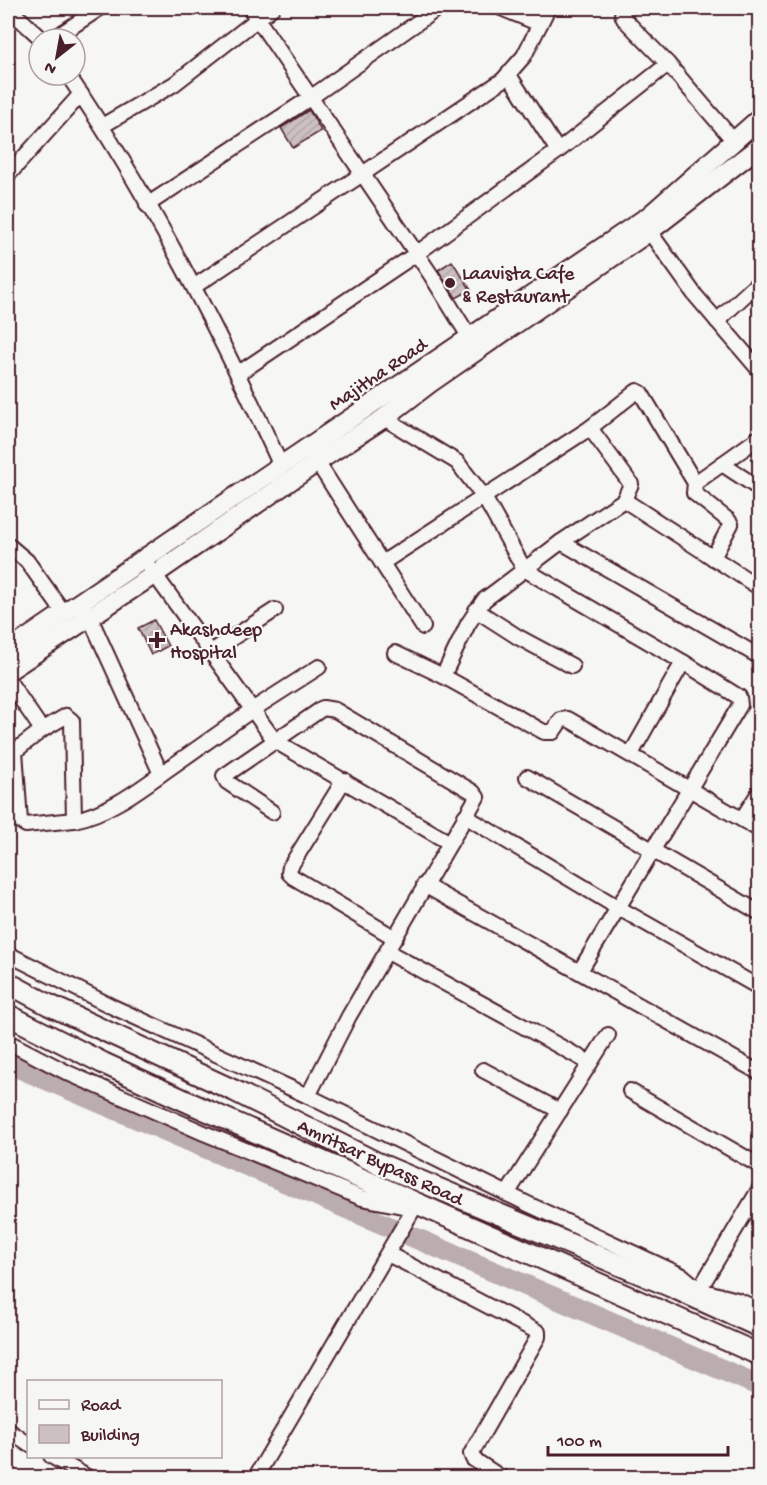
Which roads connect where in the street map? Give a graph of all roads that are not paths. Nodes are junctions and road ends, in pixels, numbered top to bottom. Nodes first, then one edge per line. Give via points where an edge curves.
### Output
1 (8, 8) edge
2 (99, 8) edge
3 (272, 8) edge
4 (438, 8) edge
5 (501, 8) edge
6 (548, 8) edge
7 (624, 8) edge
8 (253, 13) edge
9 (540, 24) junction
10 (29, 27) edge
11 (71, 27) edge
12 (668, 64) junction
13 (509, 75) junction
14 (76, 87) edge
15 (81, 94) junction
16 (310, 98) junction
17 (759, 118) edge
18 (102, 126) junction
19 (734, 141) junction
20 (759, 146) edge
21 (558, 151) junction
22 (8, 175) edge
23 (362, 175) junction
24 (147, 205) junction
25 (646, 226) junction
26 (416, 254) junction
27 (759, 281) edge
28 (195, 286) junction
29 (717, 321) junction
30 (470, 338) junction
31 (759, 371) edge
32 (239, 374) junction
33 (384, 418) junction
34 (590, 428) junction
35 (759, 437) edge
36 (313, 455) junction
37 (722, 464) junction
38 (281, 466) junction
39 (695, 483) junction
40 (759, 489) edge
41 (484, 497) junction
42 (624, 500) junction
43 (561, 542) junction
44 (8, 545) edge
45 (713, 558) junction
46 (144, 559) junction
47 (382, 563) junction
48 (524, 570) junction
49 (155, 574) junction
50 (759, 588) edge
51 (86, 608) junction
52 (275, 610) dead end
53 (476, 610) junction
54 (64, 612) junction
55 (423, 627) dead end
56 (8, 651) edge
57 (211, 652) junction
58 (395, 653) dead end
59 (759, 657) edge
60 (683, 662) junction
61 (572, 666) dead end
62 (319, 668) dead end
63 (8, 671) edge
64 (443, 676) junction
65 (8, 680) edge
66 (252, 710) junction
67 (42, 730) junction
68 (275, 741) junction
69 (631, 754) junction
70 (161, 774) junction
71 (527, 777) dead end
72 (344, 780) junction
73 (688, 790) junction
74 (759, 791) edge
75 (272, 812) dead end
76 (465, 816) junction
77 (742, 819) junction
78 (74, 820) junction
79 (759, 830) edge
80 (450, 843) junction
81 (652, 850) junction
82 (424, 885) junction
83 (617, 907) junction
84 (759, 913) edge
85 (395, 938) junction
86 (388, 952) junction
87 (8, 954) edge
88 (580, 971) junction
89 (8, 983) edge
90 (759, 988) edge
91 (8, 1015) edge
92 (608, 1035) dead end
93 (8, 1042) edge
94 (590, 1063) junction
95 (483, 1071) dead end
96 (759, 1073) edge
97 (630, 1091) dead end
98 (308, 1096) junction
99 (560, 1111) junction
100 (759, 1166) edge
101 (759, 1188) edge
102 (507, 1194) junction
103 (414, 1208) junction
104 (435, 1212) junction
105 (390, 1250) junction
106 (699, 1290) junction
107 (759, 1310) edge
108 (723, 1311) junction
109 (759, 1327) edge
110 (759, 1355) edge
111 (8, 1430) edge
112 (27, 1443) edge
113 (54, 1458) edge
114 (89, 1478) edge
115 (255, 1478) edge
116 (502, 1478) edge

1 - 10 street
2 - 11 street
3 - 8 street
4 - 16 street
5 - 9 street
6 - 9 street
7 - 12 street via 624,19
8 - 16 street
8 - 18 street via 174,84
9 - 13 street
12 - 19 street
12 - 21 street
13 - 21 street
13 - 23 street
14 - 15 street
15 - 18 street
15 - 22 street
16 - 23 street
16 - 24 street
17 - 19 main road, Majitha Road
18 - 24 street
19 - 25 main road, Majitha Road
20 - 25 main road, Majitha Road
21 - 26 street
23 - 26 street
23 - 28 street
24 - 28 street
25 - 29 street
25 - 30 main road, Majitha Road
25 - 33 main road, Majitha Road
26 - 30 street
26 - 32 street
27 - 29 street
28 - 32 street
29 - 31 street
30 - 36 main road, Majitha Road
32 - 38 street
33 - 36 main road, Majitha Road
33 - 41 street via 457,462
34 - 39 street via 638,392
34 - 41 street
34 - 42 street via 631,484
35 - 37 street
36 - 38 main road, Majitha Road
36 - 47 street
36 - 49 main road, Majitha Road
37 - 39 street
37 - 40 street
38 - 46 main road, Majitha Road
39 - 45 street via 694,493 731,524
41 - 47 street
41 - 48 street
42 - 43 street
42 - 45 street
43 - 48 street
43 - 59 street
44 - 54 street via 27,561
45 - 50 street
46 - 49 street
46 - 51 main road, Majitha Road
47 - 55 street
48 - 53 street
48 - 60 street
49 - 51 main road, Majitha Road
49 - 57 street
51 - 54 main road, Majitha Road
51 - 63 main road, Majitha Road
51 - 70 street
52 - 57 street
53 - 61 street
53 - 64 street
54 - 56 main road, Majitha Road
57 - 66 street
58 - 64 street
60 - 69 street
60 - 73 street via 736,694 740,701
62 - 66 street
64 - 69 street via 544,732 553,732 561,720 568,719
65 - 67 street
66 - 68 street
66 - 70 street
67 - 78 street via 66,716 72,721
67 - 78 street via 15,751 20,822 26,825
68 - 72 street
68 - 75 street via 224,778
68 - 76 street via 319,709 335,710 475,793 476,799
69 - 73 street
70 - 78 street via 121,800
71 - 81 street
72 - 80 street
72 - 85 street via 290,867 290,873
73 - 77 street
73 - 81 street
74 - 77 street
76 - 80 street
76 - 83 street
77 - 79 street
80 - 82 street
81 - 83 street
81 - 84 street
82 - 85 street
82 - 88 street
83 - 88 street
83 - 90 street
85 - 86 street
86 - 94 street
86 - 98 street via 349,1016
87 - 98 street
88 - 96 street
89 - 108 highway, Amritsar Bypass Road via 375,1162
91 - 104 highway, Amritsar Bypass Road via 142,1081
92 - 94 street
93 - 103 street via 68,1073 362,1198
94 - 99 street
95 - 99 street
97 - 100 street
98 - 102 street
99 - 102 street
101 - 106 street
102 - 106 street via 683,1276
103 - 104 street
103 - 105 street
104 - 110 highway, Amritsar Bypass Road
105 - 115 street
105 - 116 street via 538,1332 471,1455
106 - 107 street
106 - 108 street
108 - 109 highway, Amritsar Bypass Road
111 - 112 street
113 - 114 street

